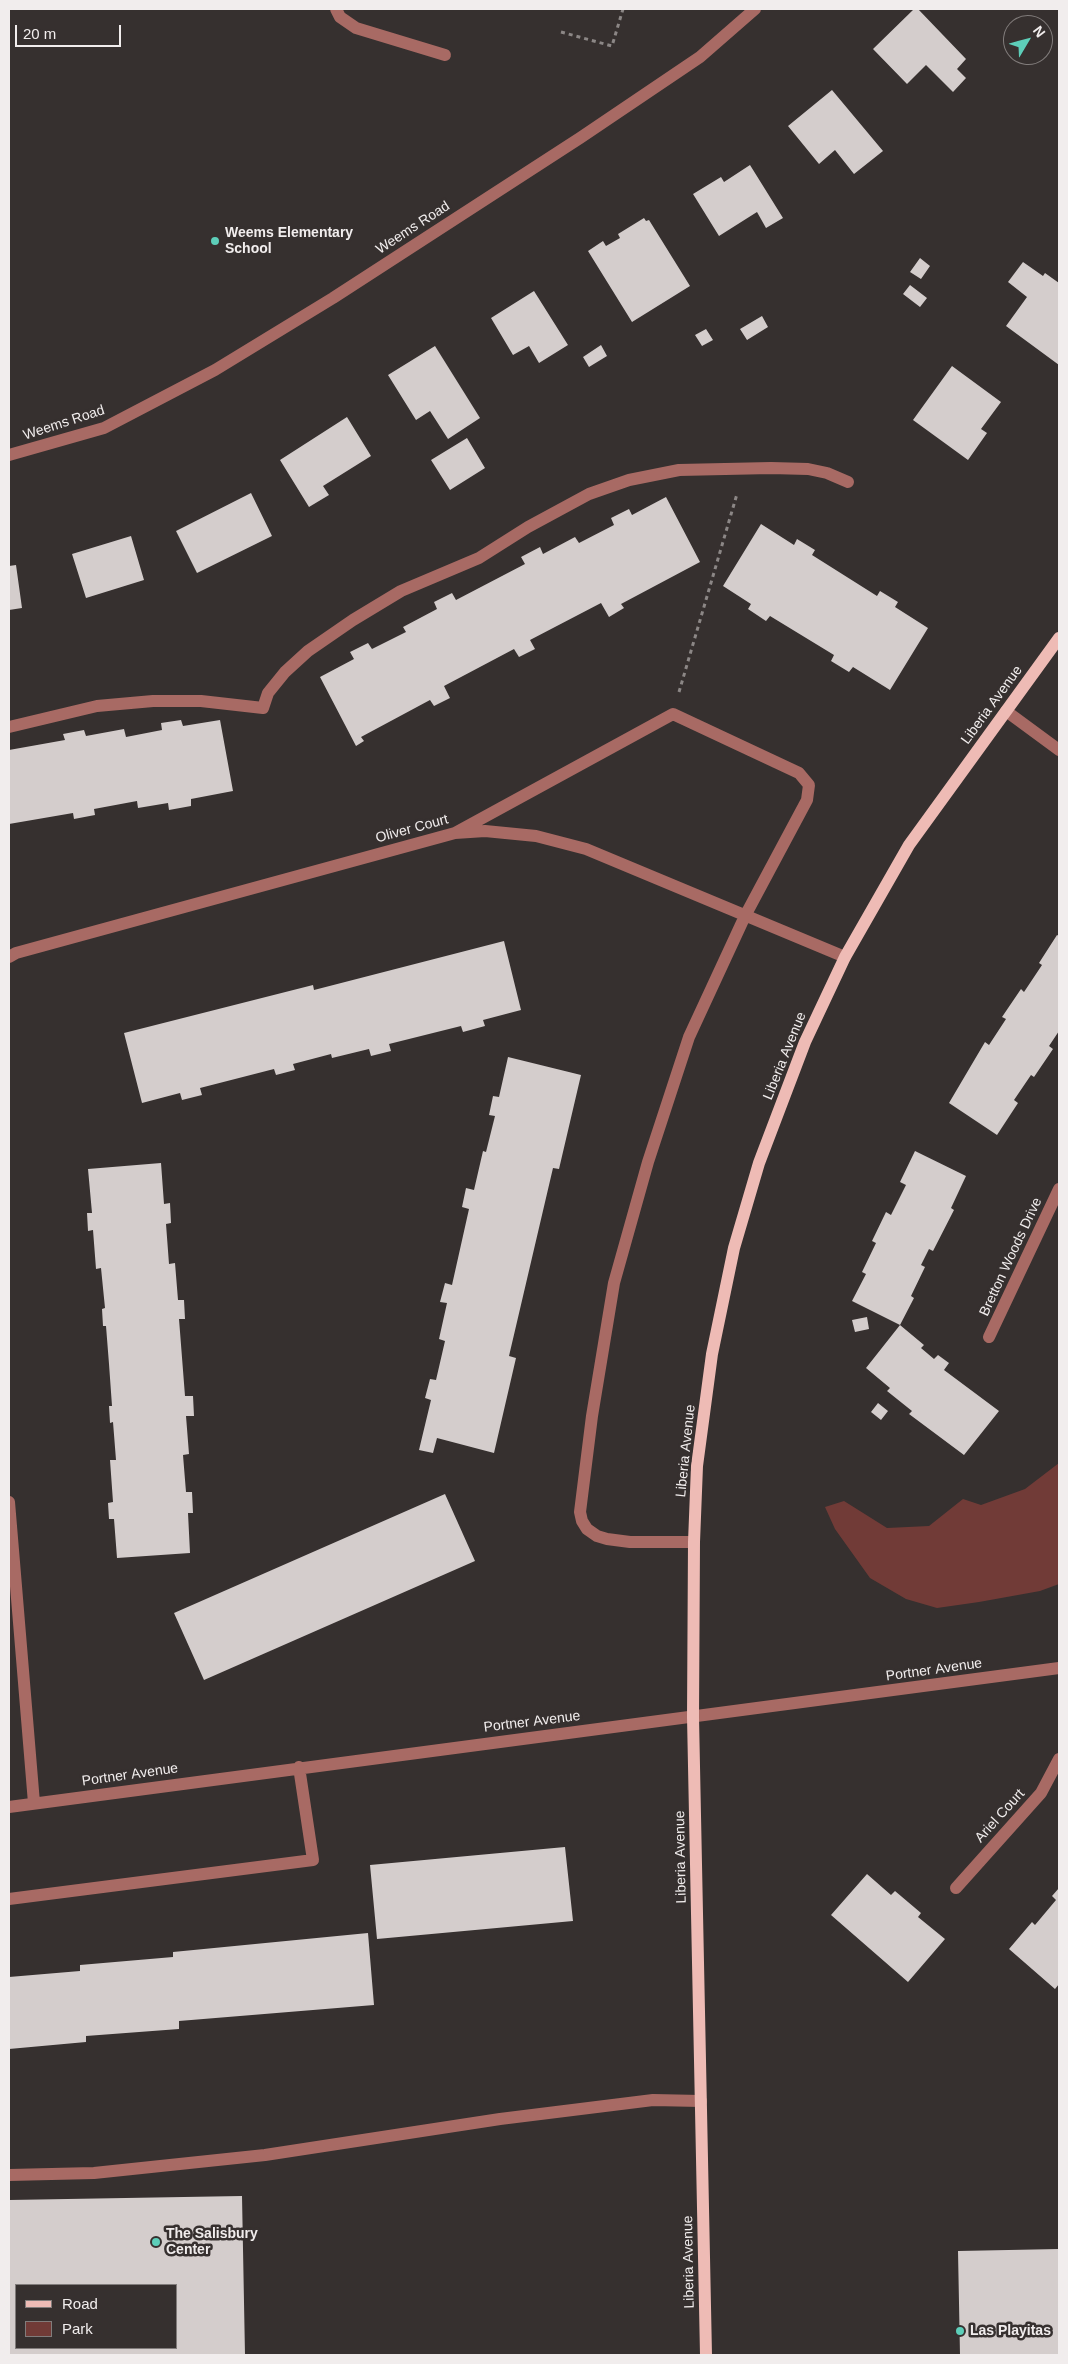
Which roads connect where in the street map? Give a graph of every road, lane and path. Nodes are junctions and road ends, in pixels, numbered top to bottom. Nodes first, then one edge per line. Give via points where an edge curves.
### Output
1 (336, 9) edge
2 (623, 9) edge
3 (755, 9) edge
4 (561, 32) dead end
5 (445, 55) dead end
6 (9, 456) edge
7 (745, 469) junction
8 (848, 482) dead end
9 (1059, 638) edge
10 (1006, 711) junction
11 (673, 714) junction
12 (9, 727) edge
13 (1059, 750) edge
14 (455, 832) junction
15 (745, 916) junction
16 (9, 957) edge
17 (845, 957) junction
18 (1059, 1189) edge
19 (989, 1337) dead end
20 (9, 1502) edge
21 (694, 1542) junction
22 (1059, 1668) edge
23 (693, 1718) junction
24 (1059, 1759) edge
25 (299, 1767) junction
26 (34, 1803) junction
27 (9, 1806) edge
28 (956, 1888) dead end
29 (9, 1899) edge
30 (701, 2101) junction
31 (9, 2174) edge
32 (706, 2355) edge

1 - 5 street via 340,17 356,28
2 - 4 path via 612,46
3 - 6 street, Weems Road via 700,57 572,143 215,370 104,428
7 - 8 street via 808,469
7 - 11 path
7 - 12 street via 679,470 630,480 589,494 479,558 401,591 353,620 308,651 285,672 268,693 263,708 200,701 153,701 97,706
9 - 10 main road, Liberia Avenue
10 - 13 street
10 - 17 main road, Liberia Avenue via 909,845
11 - 14 street
11 - 15 street via 800,773 809,785 807,800
14 - 15 street, Oliver Court via 536,836 586,849
14 - 16 street, Oliver Court
15 - 17 street, Oliver Court
15 - 21 street via 689,1037 616,1274 581,1499 582,1521 597,1536 630,1542
17 - 21 main road, Liberia Avenue via 805,1042 762,1154 734,1248 712,1354 697,1466
18 - 19 street, Bretton Woods Drive
20 - 26 street
21 - 23 main road, Liberia Avenue
22 - 23 street, Portner Avenue
23 - 25 street, Portner Avenue
23 - 30 main road, Liberia Avenue
24 - 28 street, Ariel Court via 1041,1793
25 - 26 street, Portner Avenue
25 - 29 street via 313,1860
26 - 27 street, Portner Avenue
30 - 31 street via 653,2100 519,2116 265,2155 94,2173
30 - 32 main road, Liberia Avenue

